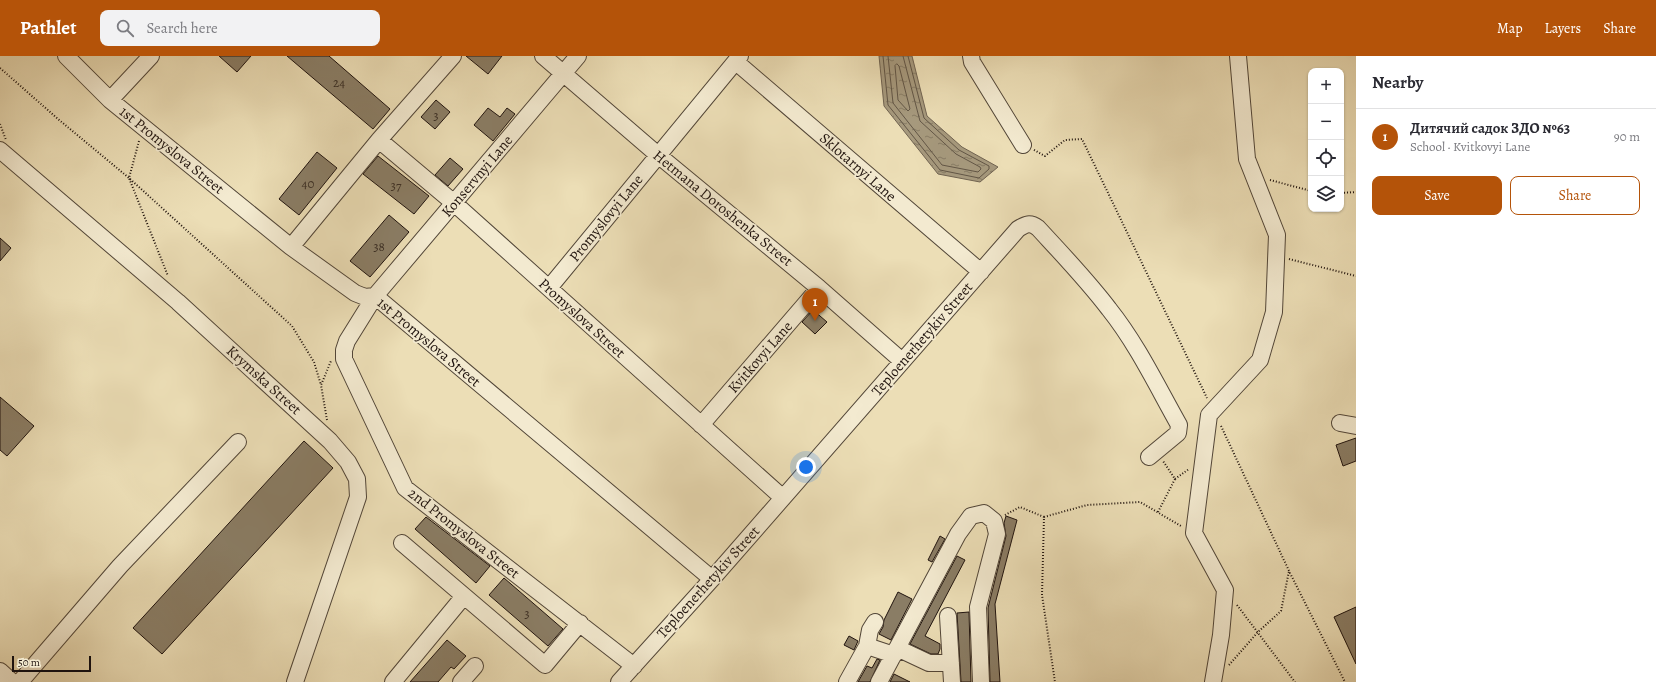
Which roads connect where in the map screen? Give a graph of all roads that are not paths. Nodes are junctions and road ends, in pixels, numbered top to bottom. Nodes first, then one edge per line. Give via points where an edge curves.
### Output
1 (66, 56) edge
2 (151, 56) edge
3 (453, 56) edge
4 (543, 56) edge
5 (578, 56) edge
6 (971, 56) edge
7 (1238, 56) edge
8 (738, 59) edge
9 (563, 74) junction
10 (110, 100) junction
11 (379, 140) junction
12 (1023, 145) road end
13 (0, 150) edge
14 (658, 155) junction
15 (454, 203) junction
16 (291, 247) junction
17 (981, 272) junction
18 (549, 288) junction
19 (819, 288) junction
20 (375, 296) junction
21 (902, 362) junction
22 (1340, 423) dead end
23 (701, 425) junction
24 (1356, 426) edge
25 (238, 442) dead end
26 (1153, 454) road end
27 (783, 498) junction
28 (402, 543) dead end
29 (712, 579) junction
30 (464, 596) junction
31 (948, 616) dead end
32 (875, 622) dead end
33 (580, 623) junction
34 (867, 646) junction
35 (896, 651) junction
36 (951, 663) junction
37 (475, 666) dead end
38 (634, 666) junction
39 (0, 671) edge
40 (12, 682) edge
41 (20, 682) edge
42 (295, 682) edge
43 (393, 682) edge
44 (461, 682) edge
45 (619, 682) edge
46 (847, 682) edge
47 (879, 682) edge
48 (952, 682) edge
49 (981, 682) edge
50 (1213, 682) edge

1 - 10 street, 1st Promyslova Street
2 - 10 street
3 - 11 street
4 - 9 street, Hetmana Doroshenka Street
5 - 9 street, Konservnyi Lane
6 - 12 street via 972,62
7 - 50 street via 1247,159 1277,235 1274,312 1260,360 1209,415 1194,533 1225,590
8 - 14 street, Promyslovyi Lane
8 - 17 street, Sklotarnyi Lane
9 - 14 street, Hetmana Doroshenka Street
9 - 15 street, Konservnyi Lane
10 - 16 street, 1st Promyslova Street
11 - 15 street, Promyslova Street
11 - 16 street
13 - 42 street, Krymska Street via 178,302 330,441 348,462 357,479 358,497
14 - 18 street, Promyslovyi Lane
14 - 19 street, Hetmana Doroshenka Street
15 - 18 street, Promyslova Street
15 - 20 street, Konservnyi Lane
16 - 20 street, 1st Promyslova Street via 355,293 364,297
17 - 21 street, Teploenerhetykiv Street
17 - 26 street, Teploenerhetykiv Street via 1018,229 1028,224 1038,228 1109,309 1130,339 1179,424 1178,433
18 - 23 street, Promyslova Street
19 - 21 street, Hetmana Doroshenka Street
19 - 23 street, Kvitkovyi Lane
20 - 29 street, 1st Promyslova Street
20 - 33 street, 2nd Promyslova Street via 347,341 344,350 346,364 405,488
21 - 27 street, Teploenerhetykiv Street
22 - 24 street
23 - 27 street, Promyslova Street
25 - 41 street via 120,566
27 - 29 street, Teploenerhetykiv Street
28 - 30 street
29 - 38 street, Teploenerhetykiv Street
30 - 33 street via 545,665
30 - 43 street
31 - 36 street
32 - 34 street via 870,630
33 - 38 street, 2nd Promyslova Street
34 - 35 street
34 - 46 street
35 - 36 street via 929,663
35 - 47 street
35 - 49 street via 958,534 971,516 984,513 994,521 997,534 978,607
36 - 48 street
37 - 44 street
38 - 45 street, Teploenerhetykiv Street
39 - 40 street

